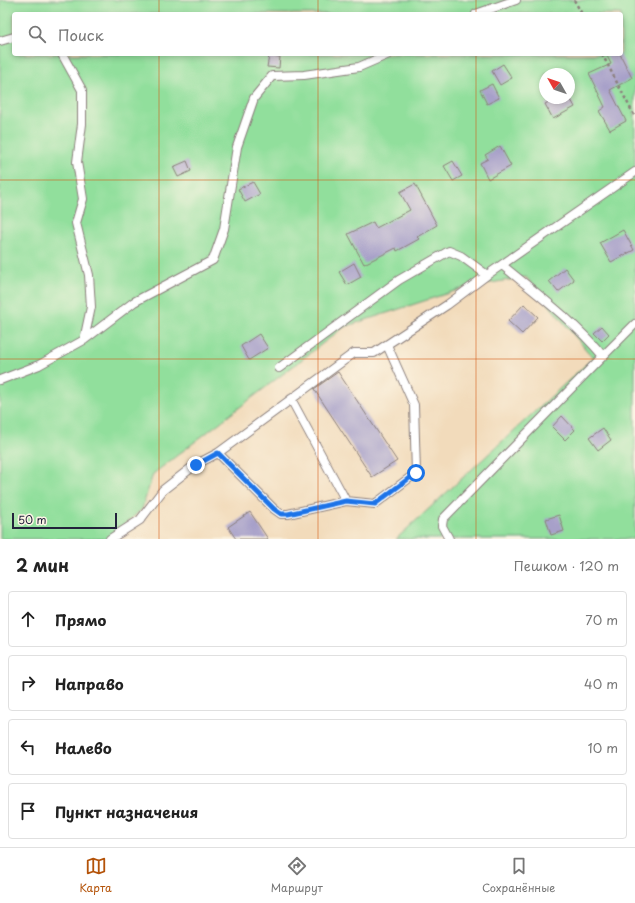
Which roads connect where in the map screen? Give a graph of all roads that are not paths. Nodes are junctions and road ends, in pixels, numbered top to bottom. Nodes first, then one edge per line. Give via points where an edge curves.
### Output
1 (516, 0) edge
2 (482, 12) edge
3 (12, 38) edge
4 (0, 41) edge
5 (63, 56) edge
6 (384, 56) edge
7 (635, 172) edge
8 (502, 264) junction
9 (487, 275) junction
10 (635, 324) edge
11 (84, 340) junction
12 (387, 345) junction
13 (603, 356) junction
14 (279, 368) dead end
15 (0, 380) edge
16 (291, 399) junction
17 (218, 453) junction
18 (346, 501) junction
19 (110, 539) edge
20 (449, 539) edge

1 - 2 lane
3 - 4 lane
5 - 11 lane via 82,90 82,124 77,162 83,199 76,224 89,275 91,307
6 - 11 lane via 359,67 304,75 272,76 254,98 237,147 224,229 214,260 134,302
7 - 8 lane
8 - 9 lane
8 - 13 lane via 551,305
9 - 12 lane
9 - 14 lane via 461,256 449,251 399,280
10 - 13 lane
11 - 15 lane via 40,365
12 - 16 lane via 374,353 354,353
12 - 18 lane via 414,405 416,473 375,504
13 - 20 lane via 443,519 442,526
16 - 17 lane
16 - 18 lane
17 - 18 lane via 281,514
17 - 19 lane via 196,465 163,490 140,520

